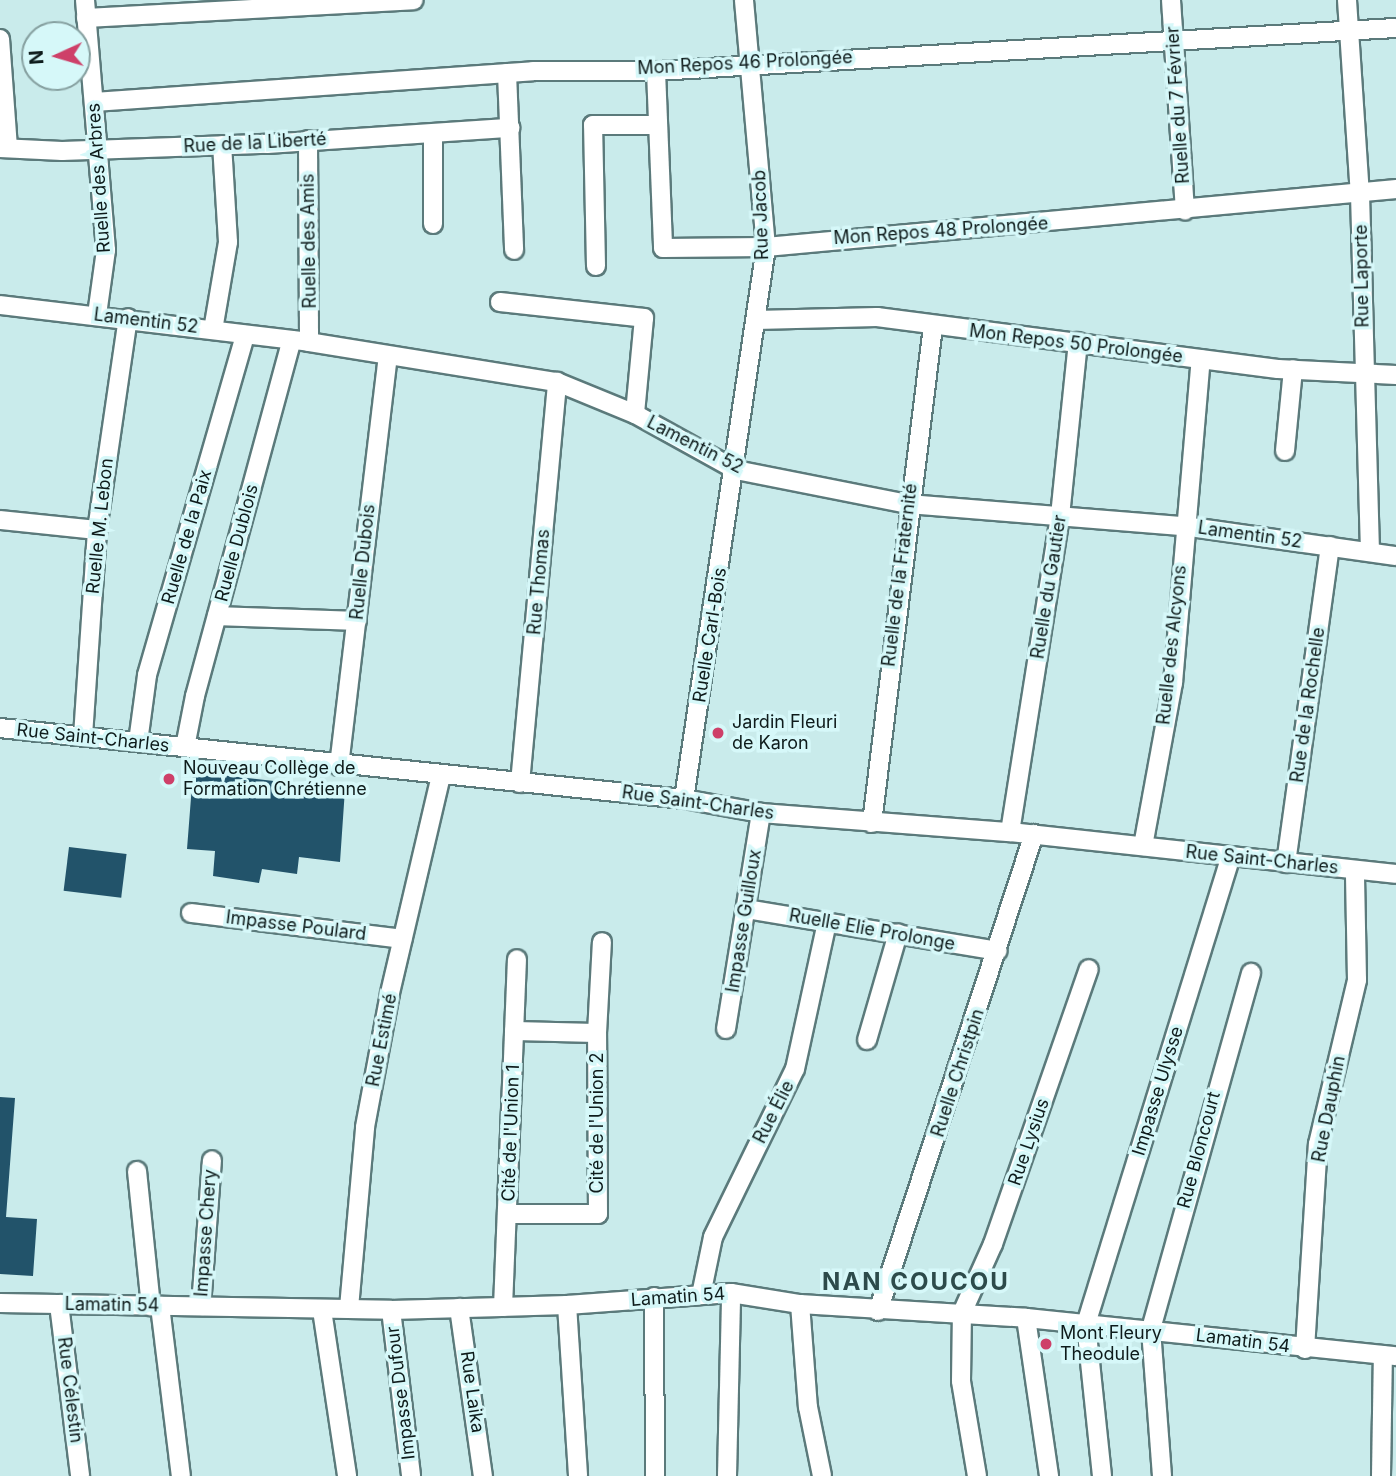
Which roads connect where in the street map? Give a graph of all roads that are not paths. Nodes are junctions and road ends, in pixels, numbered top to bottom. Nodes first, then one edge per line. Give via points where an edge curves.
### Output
1 (414, 0) edge
2 (744, 0) edge
3 (1171, 0) edge
4 (1347, 0) edge
5 (86, 9) edge
6 (1396, 28) edge
7 (1349, 30) junction
8 (0, 38) edge
9 (1172, 39) junction
10 (751, 64) junction
11 (656, 71) junction
12 (507, 73) junction
13 (94, 102) junction
14 (658, 125) junction
15 (510, 128) junction
16 (433, 134) junction
17 (308, 140) junction
18 (222, 145) junction
19 (4, 148) edge
20 (98, 150) junction
21 (1396, 189) edge
22 (1360, 194) junction
23 (1185, 211) junction
24 (433, 225) dead end
25 (766, 247) junction
26 (514, 250) dead end
27 (596, 266) dead end
28 (500, 302) dead end
29 (0, 305) edge
30 (97, 315) junction
31 (128, 318) junction
32 (756, 320) junction
33 (933, 327) junction
34 (213, 330) junction
35 (245, 335) junction
36 (301, 341) junction
37 (1077, 342) junction
38 (388, 357) junction
39 (1201, 359) junction
40 (1293, 369) junction
41 (1364, 375) junction
42 (1396, 375) edge
43 (557, 382) junction
44 (635, 414) junction
45 (1285, 452) dead end
46 (736, 470) junction
47 (908, 504) junction
48 (1060, 516) junction
49 (0, 520) edge
50 (1184, 526) junction
51 (97, 530) junction
52 (1330, 546) junction
53 (1370, 552) junction
54 (1396, 556) edge
55 (217, 615) junction
56 (357, 621) junction
57 (0, 728) edge
58 (83, 736) junction
59 (138, 742) junction
60 (186, 747) junction
61 (339, 766) junction
62 (441, 775) junction
63 (520, 783) junction
64 (684, 799) junction
65 (761, 813) junction
66 (872, 823) junction
67 (1010, 832) junction
68 (1034, 834) junction
69 (1143, 846) junction
70 (1230, 858) junction
71 (1286, 863) junction
72 (1355, 871) junction
73 (1396, 874) edge
74 (747, 909) junction
75 (191, 913) dead end
76 (827, 922) junction
77 (898, 933) junction
78 (402, 939) junction
79 (602, 942) dead end
80 (998, 951) junction
81 (517, 959) dead end
82 (1089, 969) dead end
83 (1251, 973) dead end
84 (726, 1029) dead end
85 (514, 1031) junction
86 (597, 1033) junction
87 (867, 1040) dead end
88 (212, 1160) dead end
89 (137, 1171) dead end
90 (509, 1214) junction
91 (731, 1293) junction
92 (701, 1295) junction
93 (654, 1297) junction
94 (0, 1303) edge
95 (59, 1304) junction
96 (800, 1304) junction
97 (567, 1305) junction
98 (156, 1306) junction
99 (201, 1306) junction
100 (503, 1307) junction
101 (349, 1308) junction
102 (459, 1308) junction
103 (322, 1310) junction
104 (391, 1310) junction
105 (878, 1311) junction
106 (962, 1313) junction
107 (1026, 1318) junction
108 (1086, 1324) junction
109 (1152, 1329) junction
110 (1305, 1349) junction
111 (1390, 1355) edge
112 (80, 1476) edge
113 (181, 1476) edge
114 (347, 1476) edge
115 (411, 1476) edge
116 (483, 1476) edge
117 (578, 1476) edge
118 (655, 1476) edge
119 (727, 1476) edge
120 (822, 1476) edge
121 (977, 1476) edge
122 (1049, 1476) edge
123 (1102, 1476) edge
124 (1162, 1476) edge
125 (1381, 1476) edge

1 - 5 street
2 - 10 street, Rue Jacob
3 - 9 street, Ruelle du 7 Février
4 - 7 street, Rue Laporte
5 - 13 street, Ruelle des Arbres
6 - 7 street, Mon Repos 46 Prolongée
7 - 9 street, Mon Repos 46 Prolongée
7 - 22 street, Rue Laporte
8 - 19 street
9 - 10 street, Mon Repos 46 Prolongée
9 - 23 street, Ruelle du 7 Février
10 - 11 street, Mon Repos 46 Prolongée
10 - 25 street, Rue Jacob
11 - 12 street, Mon Repos 46 Prolongée
11 - 14 street, Mon Repos 48 Prolongée
12 - 13 street, Mon Repos 46 Prolongée
12 - 15 street
13 - 20 street, Ruelle des Arbres
14 - 25 street, Mon Repos 48 Prolongée via 663,248
14 - 27 street via 593,125
15 - 16 street, Rue de la Liberté
15 - 26 street
16 - 17 street, Rue de la Liberté
16 - 24 street
17 - 18 street, Rue de la Liberté
17 - 36 street, Ruelle des Amis
18 - 20 street, Rue de la Liberté
18 - 34 street via 228,242
19 - 20 street, Rue de la Liberté
20 - 30 street, Ruelle des Arbres via 106,250
21 - 22 street, Mon Repos 48 Prolongée
22 - 23 street, Mon Repos 48 Prolongée
22 - 41 street, Rue Laporte
23 - 25 street, Mon Repos 48 Prolongée
25 - 32 street, Rue Jacob
28 - 44 street via 644,318
29 - 30 street, Lamentin 52
30 - 31 street, Lamentin 52
31 - 34 street, Lamentin 52
31 - 51 street, Ruelle M. Lebon
32 - 33 street, Mon Repos 50 Prolongée via 877,317
32 - 46 street, Rue Jacob
33 - 37 street, Mon Repos 50 Prolongée
33 - 47 street, Ruelle de la Fraternité
34 - 35 street, Lamentin 52
35 - 36 street, Lamentin 52
35 - 59 street, Ruelle de la Paix via 147,675
36 - 38 street, Lamentin 52
36 - 55 street, Ruelle Dublois
37 - 39 street, Mon Repos 50 Prolongée
37 - 48 street, Ruelle du Gautier
38 - 43 street, Lamentin 52
38 - 56 street, Ruelle Dubois
39 - 40 street, Mon Repos 50 Prolongée
39 - 50 street, Ruelle des Alcyons
40 - 41 street, Mon Repos 50 Prolongée
40 - 45 street
41 - 42 street, Mon Repos 50 Prolongée
41 - 53 street, Rue Laporte
43 - 44 street, Lamentin 52
43 - 63 street, Rue Thomas
44 - 46 street, Lamentin 52
46 - 47 street, Lamentin 52
46 - 64 street, Ruelle Carl-Bois
47 - 48 street, Lamentin 52
47 - 66 street, Ruelle de la Fraternité
48 - 50 street, Lamentin 52
48 - 67 street, Ruelle du Gautier
49 - 51 street
50 - 52 street, Lamentin 52
50 - 69 street, Ruelle des Alcyons via 1173,683
51 - 58 street, Ruelle M. Lebon
52 - 53 street, Lamentin 52
52 - 71 street, Rue de la Rochelle
53 - 54 street, Lamentin 52
55 - 56 street
55 - 60 street, Ruelle Dublois
56 - 61 street, Ruelle Dubois
57 - 58 street, Rue Saint-Charles
58 - 59 street, Rue Saint-Charles
59 - 60 street, Rue Saint-Charles
60 - 61 street, Rue Saint-Charles
61 - 62 street, Rue Saint-Charles
62 - 63 street, Rue Saint-Charles
62 - 78 street, Rue Estimé
63 - 64 street, Rue Saint-Charles
64 - 65 street, Rue Saint-Charles
65 - 66 street, Rue Saint-Charles
65 - 74 street, Impasse Guilloux
66 - 67 street, Rue Saint-Charles
67 - 68 street, Rue Saint-Charles
68 - 69 street, Rue Saint-Charles
68 - 80 street, Ruelle Christpin
69 - 70 street, Rue Saint-Charles
70 - 71 street, Rue Saint-Charles
70 - 108 street, Impasse Ulysse
71 - 72 street, Rue Saint-Charles
72 - 73 street, Rue Saint-Charles
72 - 110 street, Rue Dauphin via 1357,980 1318,1144
74 - 76 street, Ruelle Elie Prolonge
74 - 84 street, Impasse Guilloux
75 - 78 street, Impasse Poulard
76 - 77 street, Ruelle Elie Prolonge
76 - 92 street, Rue Élie via 795,1069 713,1237
77 - 80 street, Ruelle Elie Prolonge
77 - 87 street
78 - 101 street, Rue Estimé via 365,1127
79 - 86 street, Cité de l'Union 2
80 - 105 street, Ruelle Christpin
81 - 85 street, Cité de l'Union 1
82 - 106 street, Rue Lysius via 993,1244
83 - 109 street, Rue Bloncourt
85 - 86 street
85 - 90 street, Cité de l'Union 1
86 - 90 street, Cité de l'Union 2 via 598,1214
88 - 99 street, Impasse Chery
89 - 98 street
90 - 100 street, Cité de l'Union 1
91 - 92 street, Lamatin 54
91 - 96 street, Lamatin 54
91 - 119 street
92 - 93 street, Lamatin 54
93 - 97 street, Lamatin 54
93 - 118 street
94 - 95 street, Lamatin 54
95 - 98 street, Lamatin 54
95 - 112 street, Rue Célestin
96 - 105 street, Lamatin 54
96 - 120 street via 808,1406
97 - 100 street, Lamatin 54
97 - 117 street
98 - 99 street, Lamatin 54
98 - 113 street
99 - 103 street, Lamatin 54
100 - 102 street, Lamatin 54
101 - 103 street, Lamatin 54
101 - 104 street, Lamatin 54
102 - 104 street, Lamatin 54
102 - 116 street, Rue Laika
103 - 114 street
104 - 115 street, Impasse Dufour
105 - 106 street, Lamatin 54
106 - 107 street, Lamatin 54
106 - 121 street via 961,1381
107 - 108 street, Lamatin 54
107 - 122 street
108 - 109 street, Lamatin 54
108 - 123 street
109 - 110 street, Lamatin 54
109 - 124 street, Rue Bloncourt
110 - 111 street, Lamatin 54
111 - 125 street

